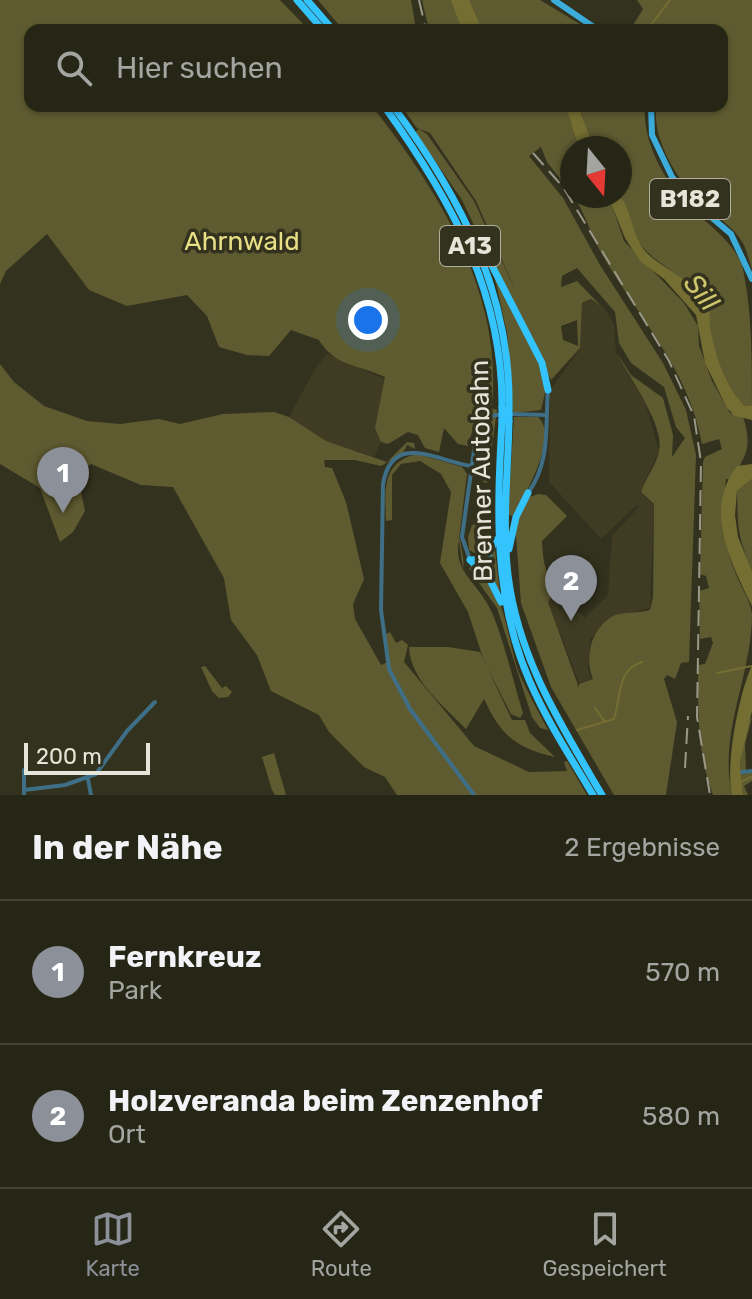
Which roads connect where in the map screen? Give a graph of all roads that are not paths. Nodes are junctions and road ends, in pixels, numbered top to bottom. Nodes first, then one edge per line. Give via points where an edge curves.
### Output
1 (297, 0) edge
2 (307, 0) edge
3 (554, 0) edge
4 (318, 24) edge
5 (328, 24) edge
6 (589, 24) edge
7 (388, 112) edge
8 (397, 112) edge
9 (651, 112) edge
10 (472, 232) junction
11 (752, 279) edge
12 (548, 390) joint
13 (505, 408) junction
14 (547, 415) junction
15 (505, 421) junction
16 (472, 466) junction
17 (528, 493) joint
18 (497, 527) junction
19 (470, 560) junction
20 (507, 563) junction
21 (511, 629) junction
22 (155, 702) dead end
23 (563, 736) junction
24 (24, 770) dead end
25 (752, 771) edge
26 (742, 772) dead end
27 (88, 779) junction
28 (24, 793) edge
29 (91, 795) edge
30 (474, 795) edge
31 (593, 795) edge
32 (602, 795) edge

1 - 4 highway
2 - 5 highway
3 - 6 main road
7 - 13 highway, Brenner Autobahn / A13 via 444,196 476,261 495,325
8 - 10 highway, Brenner Autobahn / A13
9 - 11 main road, B182 via 652,135 672,177 731,234
10 - 12 highway via 539,358
10 - 13 highway, Brenner Autobahn / A13 via 502,321
12 - 14 street
13 - 15 highway, Brenner Autobahn / A13, bridge
14 - 16 street via 484,418 477,429
14 - 17 street via 547,449 540,476
15 - 18 highway, Brenner Autobahn / A13
15 - 20 highway, Brenner Autobahn / A13
16 - 19 street via 462,537
16 - 30 street via 418,452 391,464 383,484 381,610 396,686
17 - 20 highway via 513,525
18 - 19 highway via 489,556
18 - 21 highway, Brenner Autobahn / A13
19 - 21 highway via 495,586
20 - 23 highway, Brenner Autobahn / A13 via 526,651
21 - 23 highway, Brenner Autobahn / A13 via 530,683 550,723
22 - 27 street
23 - 31 highway, Brenner Autobahn / A13
23 - 32 highway, Brenner Autobahn / A13
24 - 28 street
25 - 26 street
27 - 28 street
27 - 29 street

